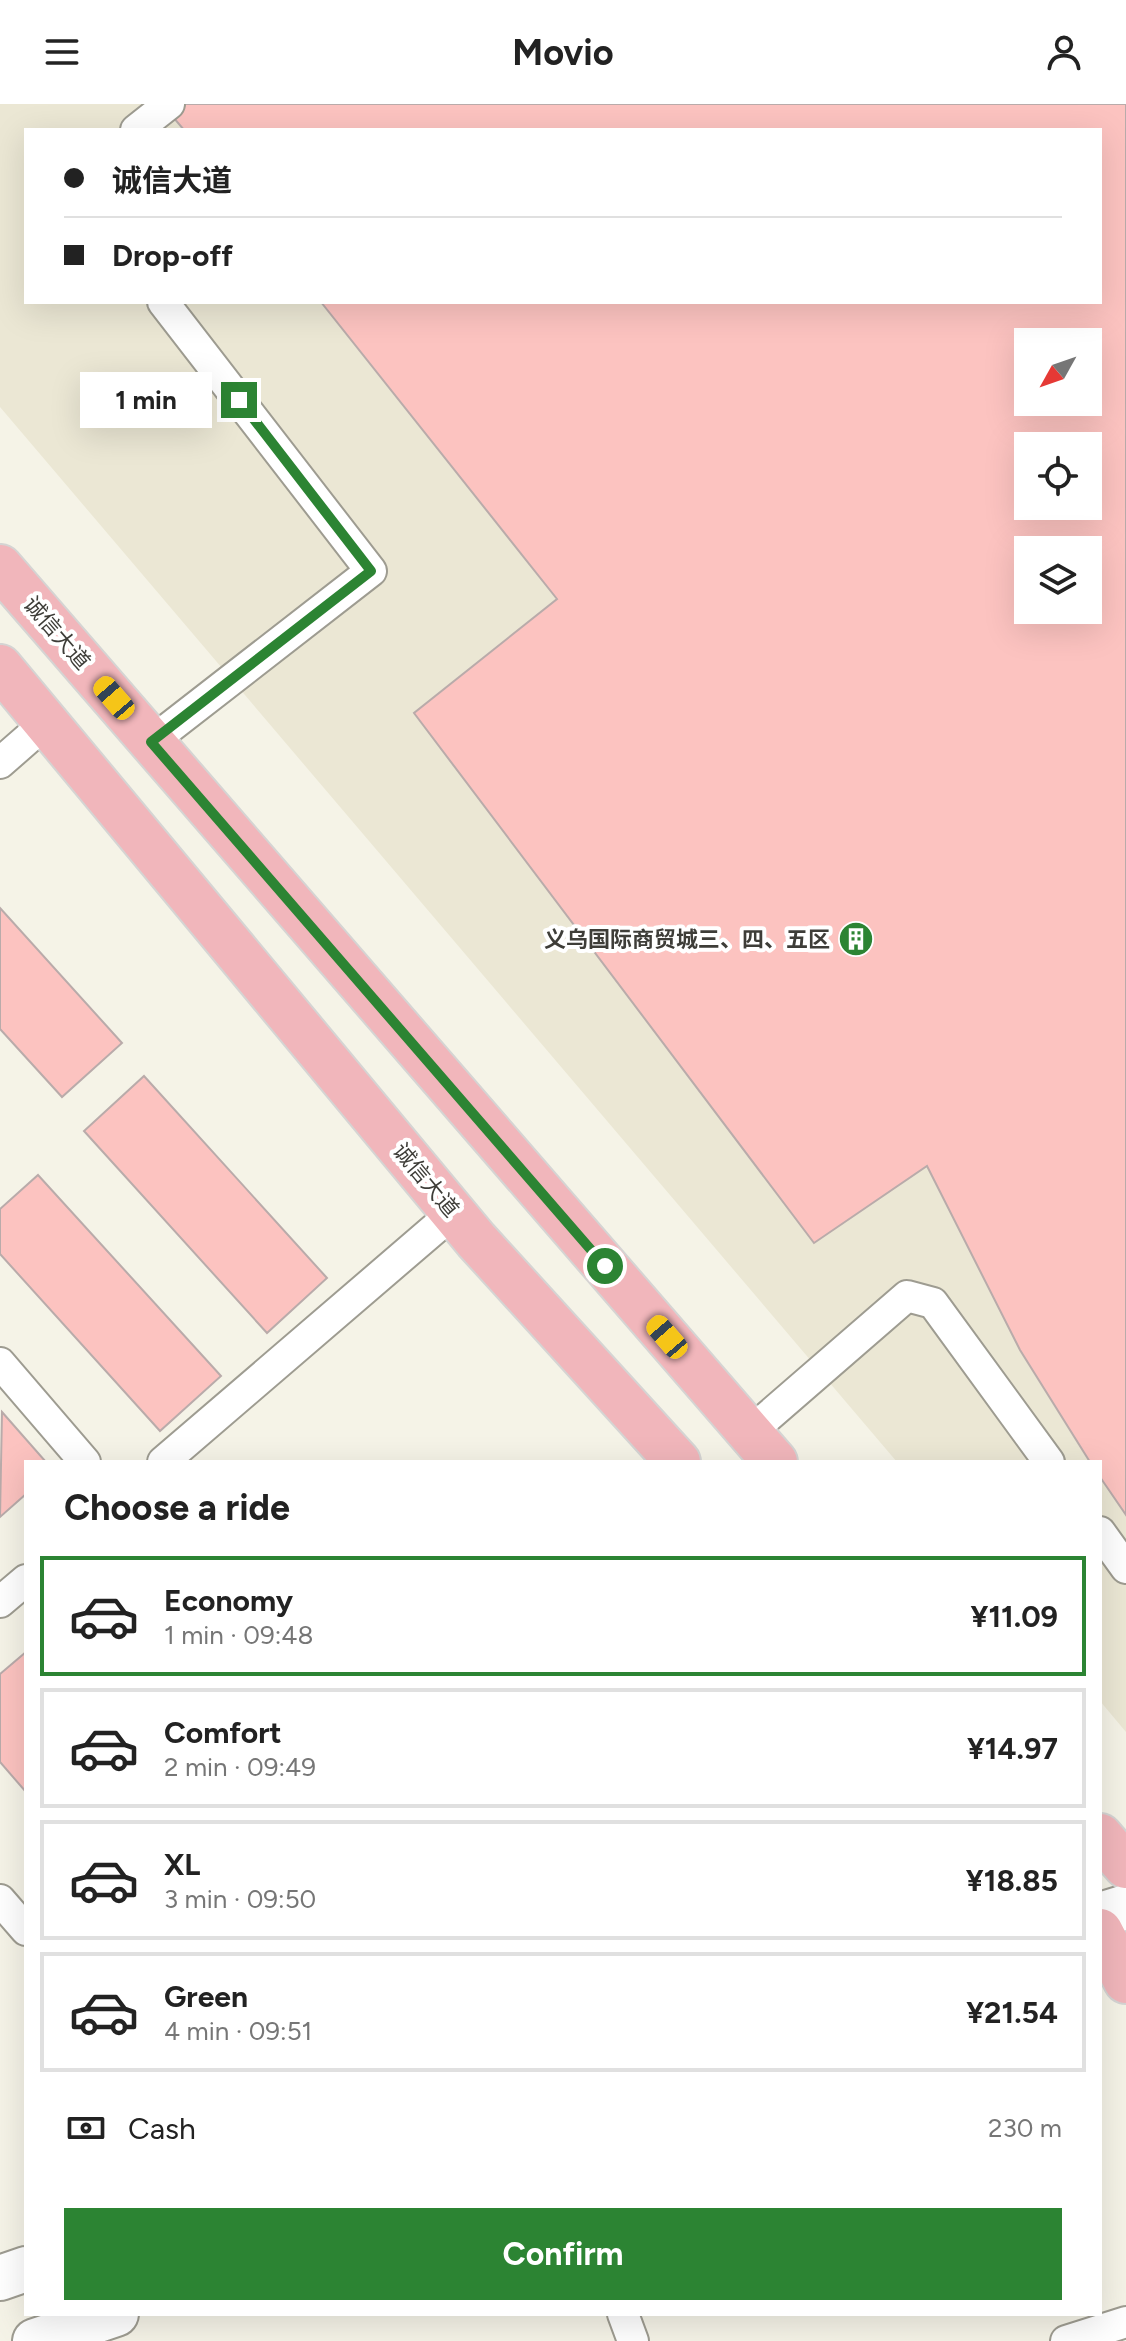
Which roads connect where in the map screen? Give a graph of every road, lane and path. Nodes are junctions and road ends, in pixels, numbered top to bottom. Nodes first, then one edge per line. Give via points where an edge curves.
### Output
1 (169, 104) edge
2 (139, 128) edge
3 (165, 304) edge
4 (0, 567) edge
5 (0, 667) edge
6 (32, 735) dead end
7 (151, 742) junction
8 (0, 763) edge
9 (453, 1213) junction
10 (0, 1363) edge
11 (762, 1447) edge
12 (83, 1460) edge
13 (165, 1460) edge
14 (676, 1460) edge
15 (1048, 1460) edge
16 (1102, 1535) edge
17 (1126, 1568) edge
18 (24, 1582) edge
19 (0, 1602) edge
20 (1102, 1838) edge
21 (1126, 1866) edge
22 (0, 1900) edge
23 (1126, 1907) edge
24 (1102, 1914) edge
25 (24, 1928) edge
26 (1102, 1936) edge
27 (1119, 1979) edge
28 (24, 2270) edge
29 (0, 2278) edge
30 (110, 2316) edge
31 (624, 2316) edge
32 (1126, 2322) edge
33 (35, 2341) edge
34 (633, 2341) edge
35 (1066, 2341) edge

1 - 2 street
3 - 7 street via 371,571
4 - 7 main road, 诚信大道
5 - 9 main road, 诚信大道
6 - 8 street
7 - 11 main road, 诚信大道
9 - 13 street
9 - 14 main road, 诚信大道
10 - 12 street
11 - 15 street via 907,1296 933,1303
16 - 17 street
18 - 19 street
20 - 21 main road
22 - 25 street
23 - 24 main road
26 - 27 main road
28 - 29 main road
30 - 33 main road
31 - 34 street
32 - 35 street

